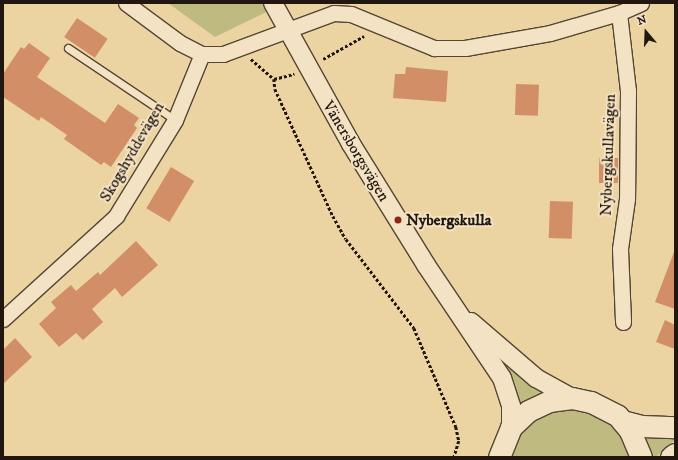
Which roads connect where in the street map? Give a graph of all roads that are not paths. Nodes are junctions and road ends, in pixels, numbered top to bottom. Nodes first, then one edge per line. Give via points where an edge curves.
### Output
1 (126, 3) edge
2 (273, 3) edge
3 (641, 3) edge
4 (336, 8) edge
5 (619, 13) junction
6 (287, 30) junction
7 (68, 48) dead end
8 (202, 54) junction
9 (175, 120) junction
10 (460, 314) junction
11 (3, 319) edge
12 (623, 322) dead end
13 (572, 398) junction
14 (622, 421) junction
15 (511, 427) junction
16 (675, 427) edge
17 (675, 454) edge
18 (498, 457) edge
19 (641, 457) edge
20 (671, 457) edge

1 - 8 street via 180,43
2 - 6 street, Vänersborgsvägen
3 - 5 street
4 - 5 street via 434,48 465,48 550,33
4 - 6 street
5 - 12 street, Nybergskullavägen via 628,91 627,199 620,249
6 - 8 street via 223,54
6 - 10 street, Vänersborgsvägen via 351,144 426,265
7 - 9 lane
8 - 9 street, Skogshyddevägen
9 - 11 street, Skogshyddevägen via 116,216
10 - 13 street, Vänersborgsvägen via 536,378
10 - 15 street, Vänersborgsvägen via 502,378 511,406
13 - 14 main road, Vänersborgsvägen via 601,405
13 - 15 main road via 538,406
14 - 16 main road via 642,426
14 - 19 main road, Vänersborgsvägen via 635,440
15 - 18 main road, Vänersborgsvägen
17 - 20 main road

